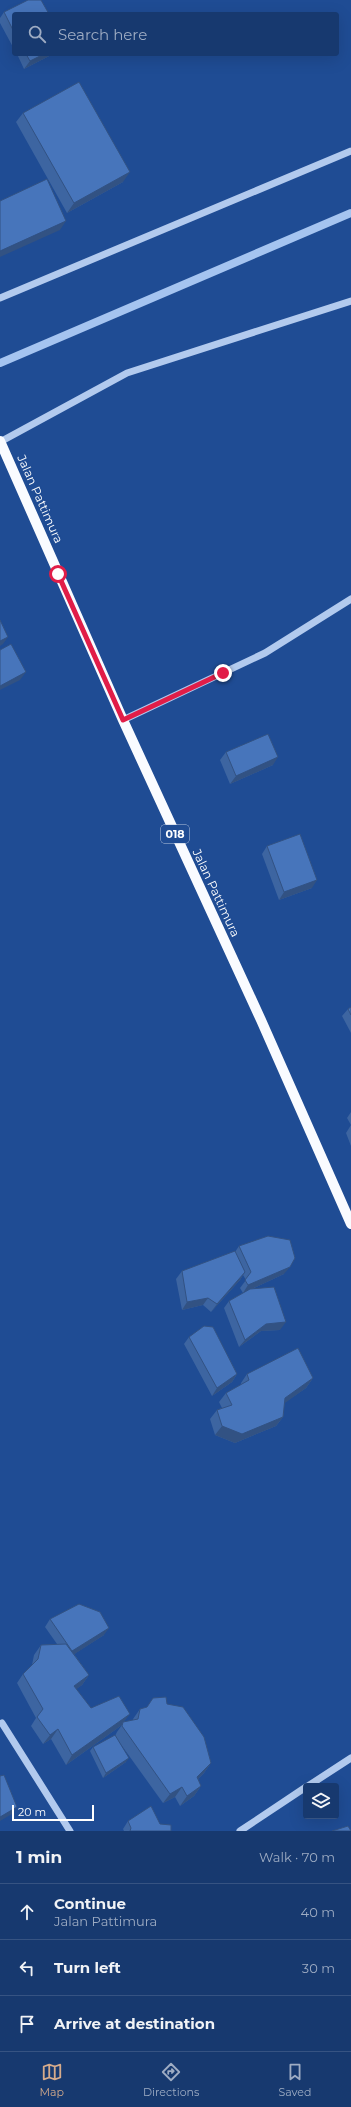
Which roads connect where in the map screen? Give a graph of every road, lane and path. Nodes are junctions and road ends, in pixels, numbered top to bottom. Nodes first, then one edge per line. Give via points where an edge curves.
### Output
1 (351, 151) edge
2 (0, 298) edge
3 (351, 301) edge
4 (0, 442) edge
5 (351, 599) edge
6 (123, 720) junction
7 (351, 1224) edge
8 (2, 1723) dead end
9 (351, 1758) edge
10 (313, 1783) edge
11 (303, 1790) edge
12 (70, 1831) edge
13 (240, 1831) edge

1 - 2 street
3 - 4 street via 127,373
4 - 6 main road, Jalan Pattimura / 018
5 - 6 street via 266,652
6 - 7 main road, Jalan Pattimura / 018
8 - 12 street
9 - 10 street
11 - 13 street

